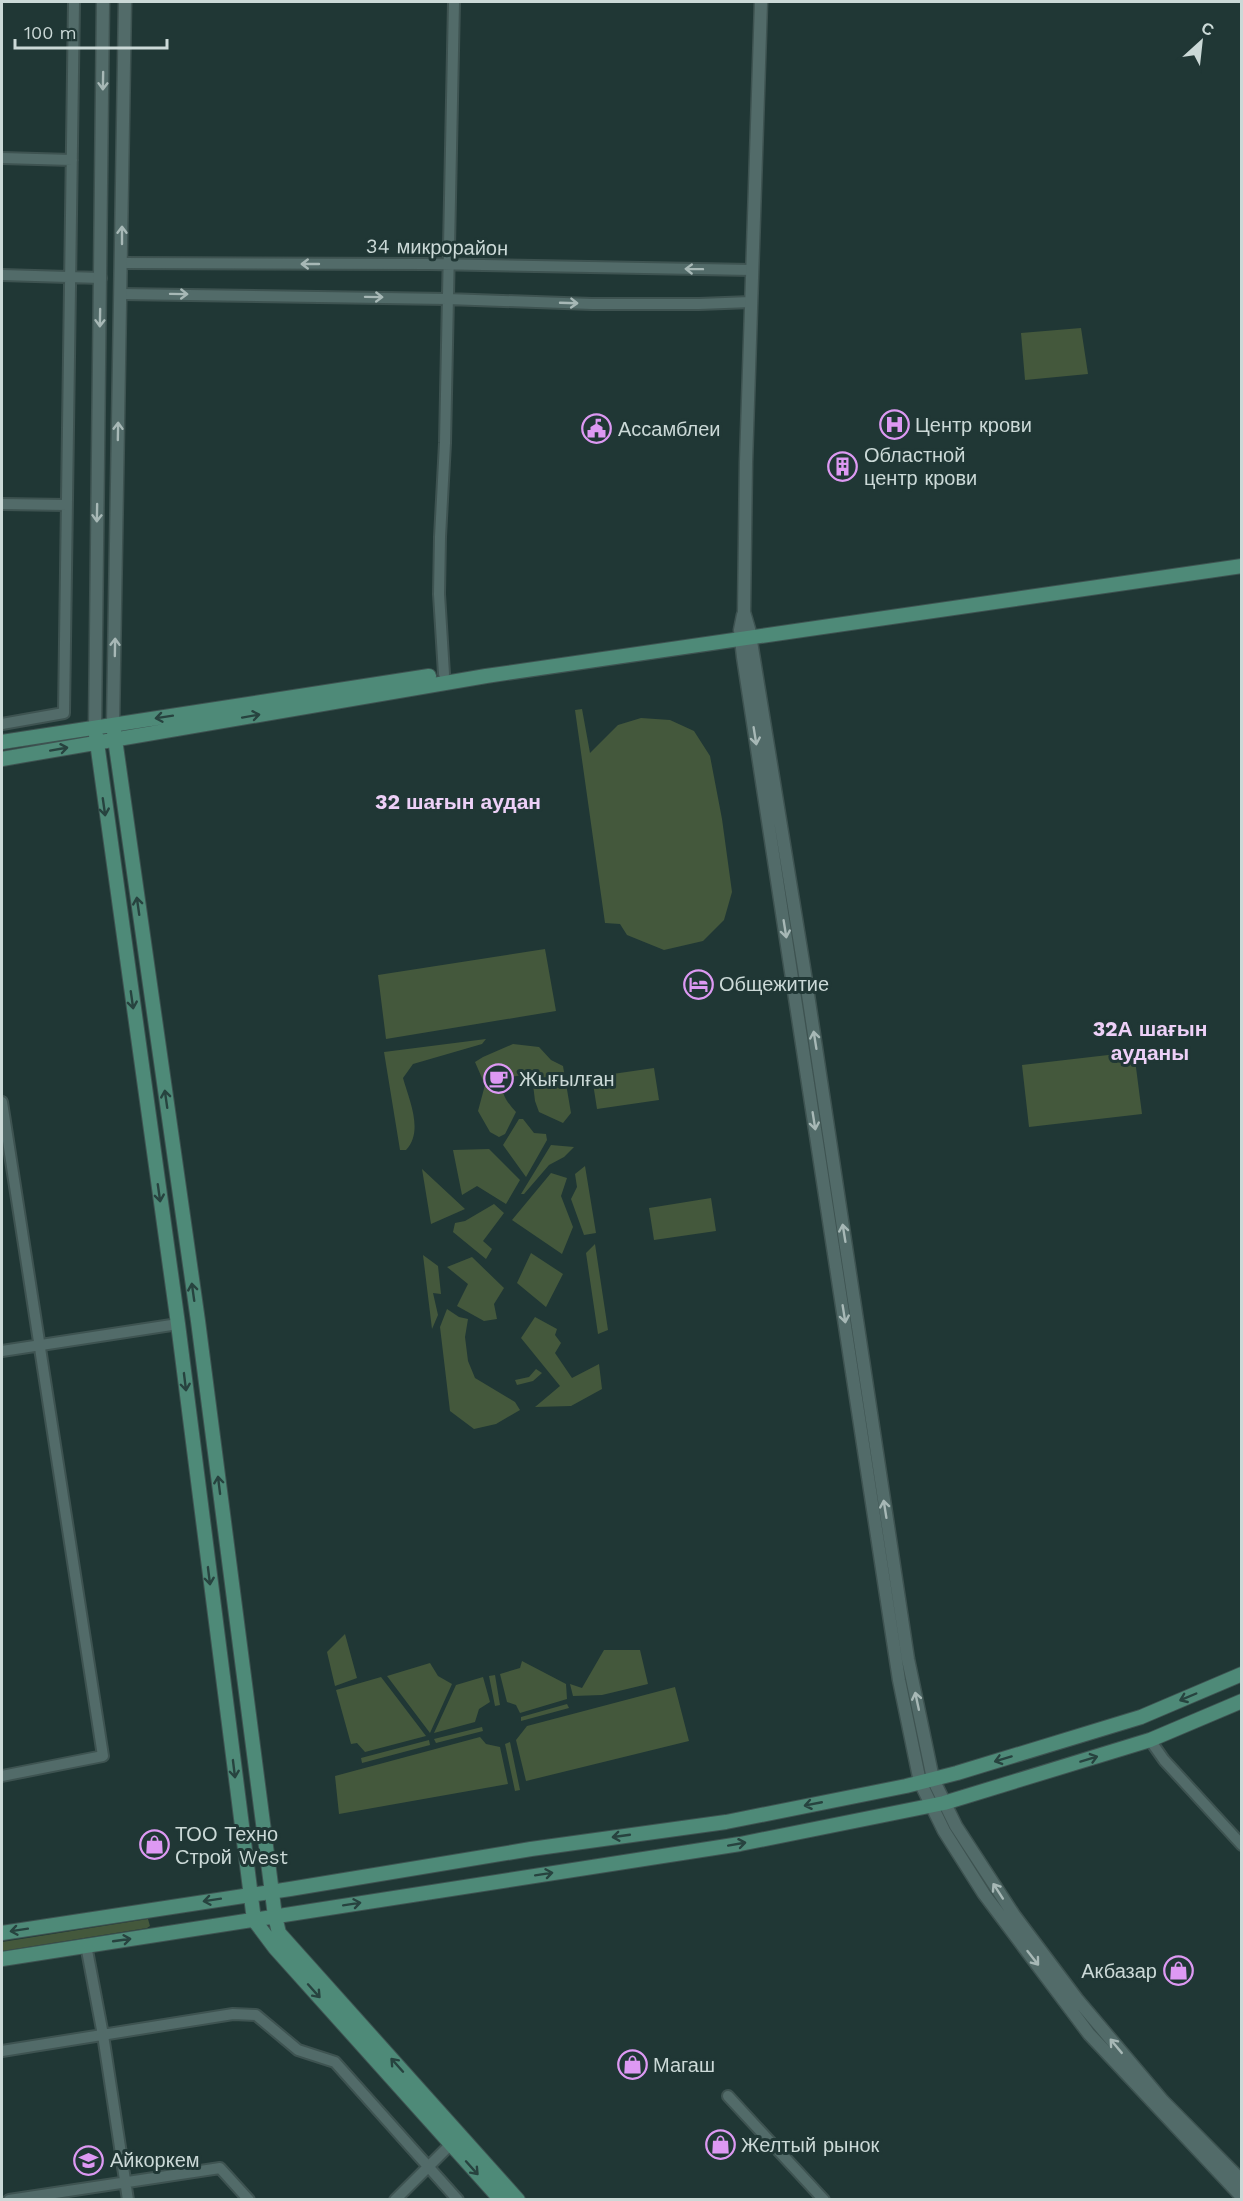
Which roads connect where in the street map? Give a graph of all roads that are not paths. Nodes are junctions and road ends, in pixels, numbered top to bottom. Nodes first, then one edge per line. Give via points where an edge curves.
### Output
1 (74, 2) edge
2 (103, 2) edge
3 (125, 2) edge
4 (453, 2) edge
5 (761, 2) edge
6 (2, 158) edge
7 (72, 160) junction
8 (122, 263) junction
9 (448, 265) junction
10 (752, 270) junction
11 (2, 275) edge
12 (70, 276) junction
13 (101, 278) junction
14 (121, 294) junction
15 (447, 299) junction
16 (751, 302) junction
17 (2, 504) edge
18 (67, 505) junction
19 (1242, 559) edge
20 (1242, 566) edge
21 (745, 634) junction
22 (444, 674) junction
23 (22, 721) junction
24 (2, 724) edge
25 (113, 725) junction
26 (94, 729) junction
27 (25, 739) junction
28 (114, 740) junction
29 (2, 742) edge
30 (95, 743) junction
31 (2, 759) edge
32 (2, 1102) edge
33 (178, 1324) junction
34 (39, 1344) junction
35 (2, 1351) edge
36 (1242, 1674) edge
37 (1242, 1701) edge
38 (1141, 1717) junction
39 (1150, 1740) junction
40 (2, 1776) edge
41 (926, 1781) junction
42 (944, 1803) junction
43 (930, 1806) junction
44 (1242, 1845) edge
45 (271, 1891) junction
46 (249, 1894) junction
47 (157, 1910) junction
48 (275, 1916) junction
49 (254, 1920) junction
50 (2, 1933) edge
51 (161, 1934) junction
52 (86, 1945) junction
53 (2, 1959) edge
54 (103, 2036) junction
55 (2, 2051) edge
56 (728, 2096) dead end
57 (455, 2140) junction
58 (428, 2168) junction
59 (1242, 2181) edge
60 (125, 2182) junction
61 (1242, 2197) edge
62 (9, 2199) edge
63 (128, 2199) edge
64 (249, 2199) edge
65 (395, 2199) edge
66 (458, 2199) edge
67 (501, 2199) edge
68 (518, 2199) edge
69 (824, 2199) edge

1 - 7 street
2 -> 13 street
8 -> 3 street
4 - 9 street
5 - 10 street
6 - 7 street
7 - 12 street
9 -> 8 street, 34 микрорайон
8 - 14 street
10 -> 9 street, 34 микрорайон
9 - 15 street
10 - 16 street
11 - 12 street
12 - 13 street
12 - 18 street
13 -> 26 street
14 -> 15 street
25 -> 14 street
15 -> 16 street via 592,304
15 - 22 street via 440,586
16 - 21 street
17 - 18 street
18 - 23 street via 63,713
19 - 21 main road
20 - 21 main road
21 - 22 main road
28 -> 21 main road
21 - 41 street via 804,968
22 -> 25 main road
23 - 24 street
23 - 27 street
25 - 26 main road
25 - 28 main road
26 - 27 main road
26 - 30 main road
27 - 29 main road
28 - 30 main road
45 -> 28 main road via 198,1321
31 -> 30 main road
30 -> 33 main road
32 - 34 street
33 - 34 street
33 -> 46 main road
34 - 35 street
34 - 40 street via 102,1756
36 -> 38 main road
37 - 39 main road
38 - 39 main road
38 -> 41 main road
42 -> 39 main road
39 - 44 street
41 - 42 street
41 - 43 street
41 -> 45 main road via 726,1822
42 - 43 main road
59 -> 42 street via 1163,2101 1077,1999 1014,1915
48 -> 43 main road via 740,1844
43 -> 61 street via 984,1894 1089,2034
45 - 46 main road
45 - 48 main road
46 -> 47 main road
46 - 49 main road
47 -> 50 main road
47 - 51 main road
48 - 49 main road
57 -> 48 main road via 279,1933
49 - 51 main road
49 -> 57 main road via 275,1948
52 -> 51 main road
52 - 53 main road
52 - 54 street
54 - 55 street
54 - 58 street via 233,2014 256,2015 298,2050 335,2062
54 - 60 street
56 - 69 street
57 - 58 street
57 -> 67 main road
57 - 68 main road
58 - 65 street
58 - 66 street
60 - 62 street
60 - 63 street
60 - 64 street via 220,2168

